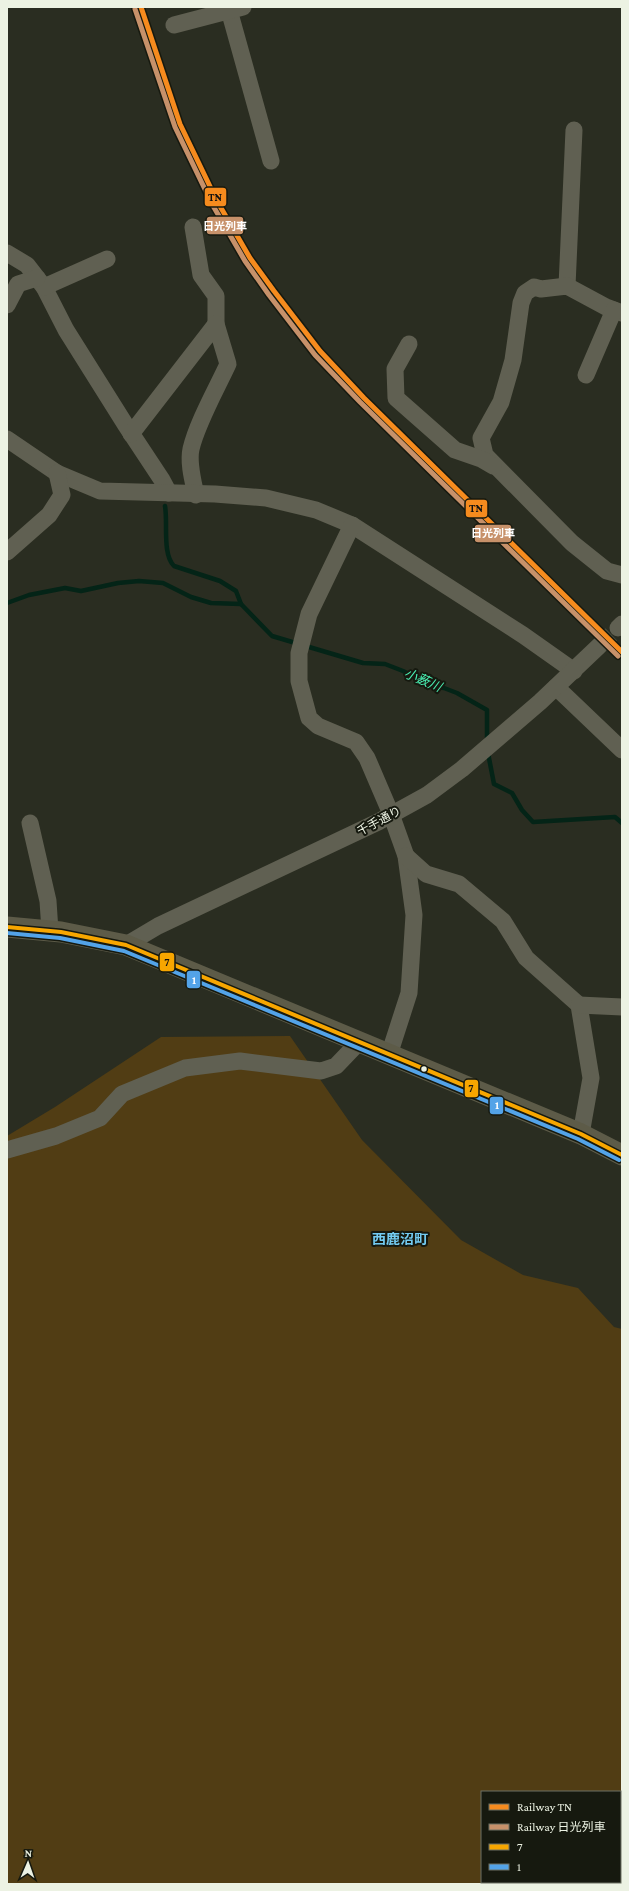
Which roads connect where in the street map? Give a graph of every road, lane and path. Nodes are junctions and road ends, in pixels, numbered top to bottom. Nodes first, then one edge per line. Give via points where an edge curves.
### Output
1 (236, 9) edge
2 (174, 25) dead end
3 (574, 130) dead end
4 (271, 160) dead end
5 (193, 227) dead end
6 (7, 253) edge
7 (107, 259) dead end
8 (41, 283) junction
9 (567, 286) junction
10 (7, 305) edge
11 (618, 311) edge
12 (216, 324) junction
13 (409, 344) dead end
14 (586, 375) dead end
15 (131, 434) junction
16 (7, 439) edge
17 (497, 468) junction
18 (57, 473) junction
19 (169, 494) junction
20 (196, 495) junction
21 (352, 525) junction
22 (7, 552) edge
23 (622, 575) edge
24 (599, 646) tunnel mouth
25 (574, 671) junction
26 (556, 687) junction
27 (622, 750) edge
28 (391, 814) junction
29 (30, 823) dead end
30 (406, 856) junction
31 (7, 927) edge
32 (50, 931) junction
33 (126, 945) junction
34 (579, 1005) junction
35 (622, 1006) edge
36 (359, 1042) junction
37 (389, 1054) junction
38 (581, 1134) junction
39 (7, 1150) edge
40 (622, 1155) edge

1 - 2 street
1 - 4 street
3 - 9 street
5 - 12 street via 201,274 216,296
6 - 8 street via 27,265
7 - 8 street
8 - 10 street via 18,284
8 - 15 street via 66,330
9 - 11 street
9 - 17 street via 541,289 534,287 525,293 521,303 513,360 501,402 481,438 485,455
11 - 14 street
12 - 15 street
12 - 20 street via 228,364 191,449 190,462
13 - 17 street via 394,369 396,398 455,450
15 - 19 street
16 - 18 street
17 - 23 street via 572,543 607,571
18 - 19 street via 100,491
18 - 22 street via 62,495 49,515
19 - 20 street
20 - 21 street via 266,498 316,510
21 - 25 street via 523,635
21 - 28 street via 309,614 299,652 299,681 309,718 318,726 356,742 367,758
24 - 25 street, 千手通り
25 - 26 street, 千手通り
26 - 27 street
26 - 28 street, 千手通り via 462,769 426,795
28 - 30 street
28 - 33 street, 千手通り via 158,926
29 - 32 street via 48,901
30 - 34 street via 426,874 465,888 503,921 526,958
30 - 37 street via 414,915 409,993
31 - 32 main road
32 - 33 main road
33 - 36 main road
34 - 35 street
34 - 38 street via 591,1078
36 - 37 main road
36 - 39 street via 336,1066 321,1071 240,1061 185,1068 122,1094 100,1118 56,1136
37 - 38 main road
38 - 40 main road

